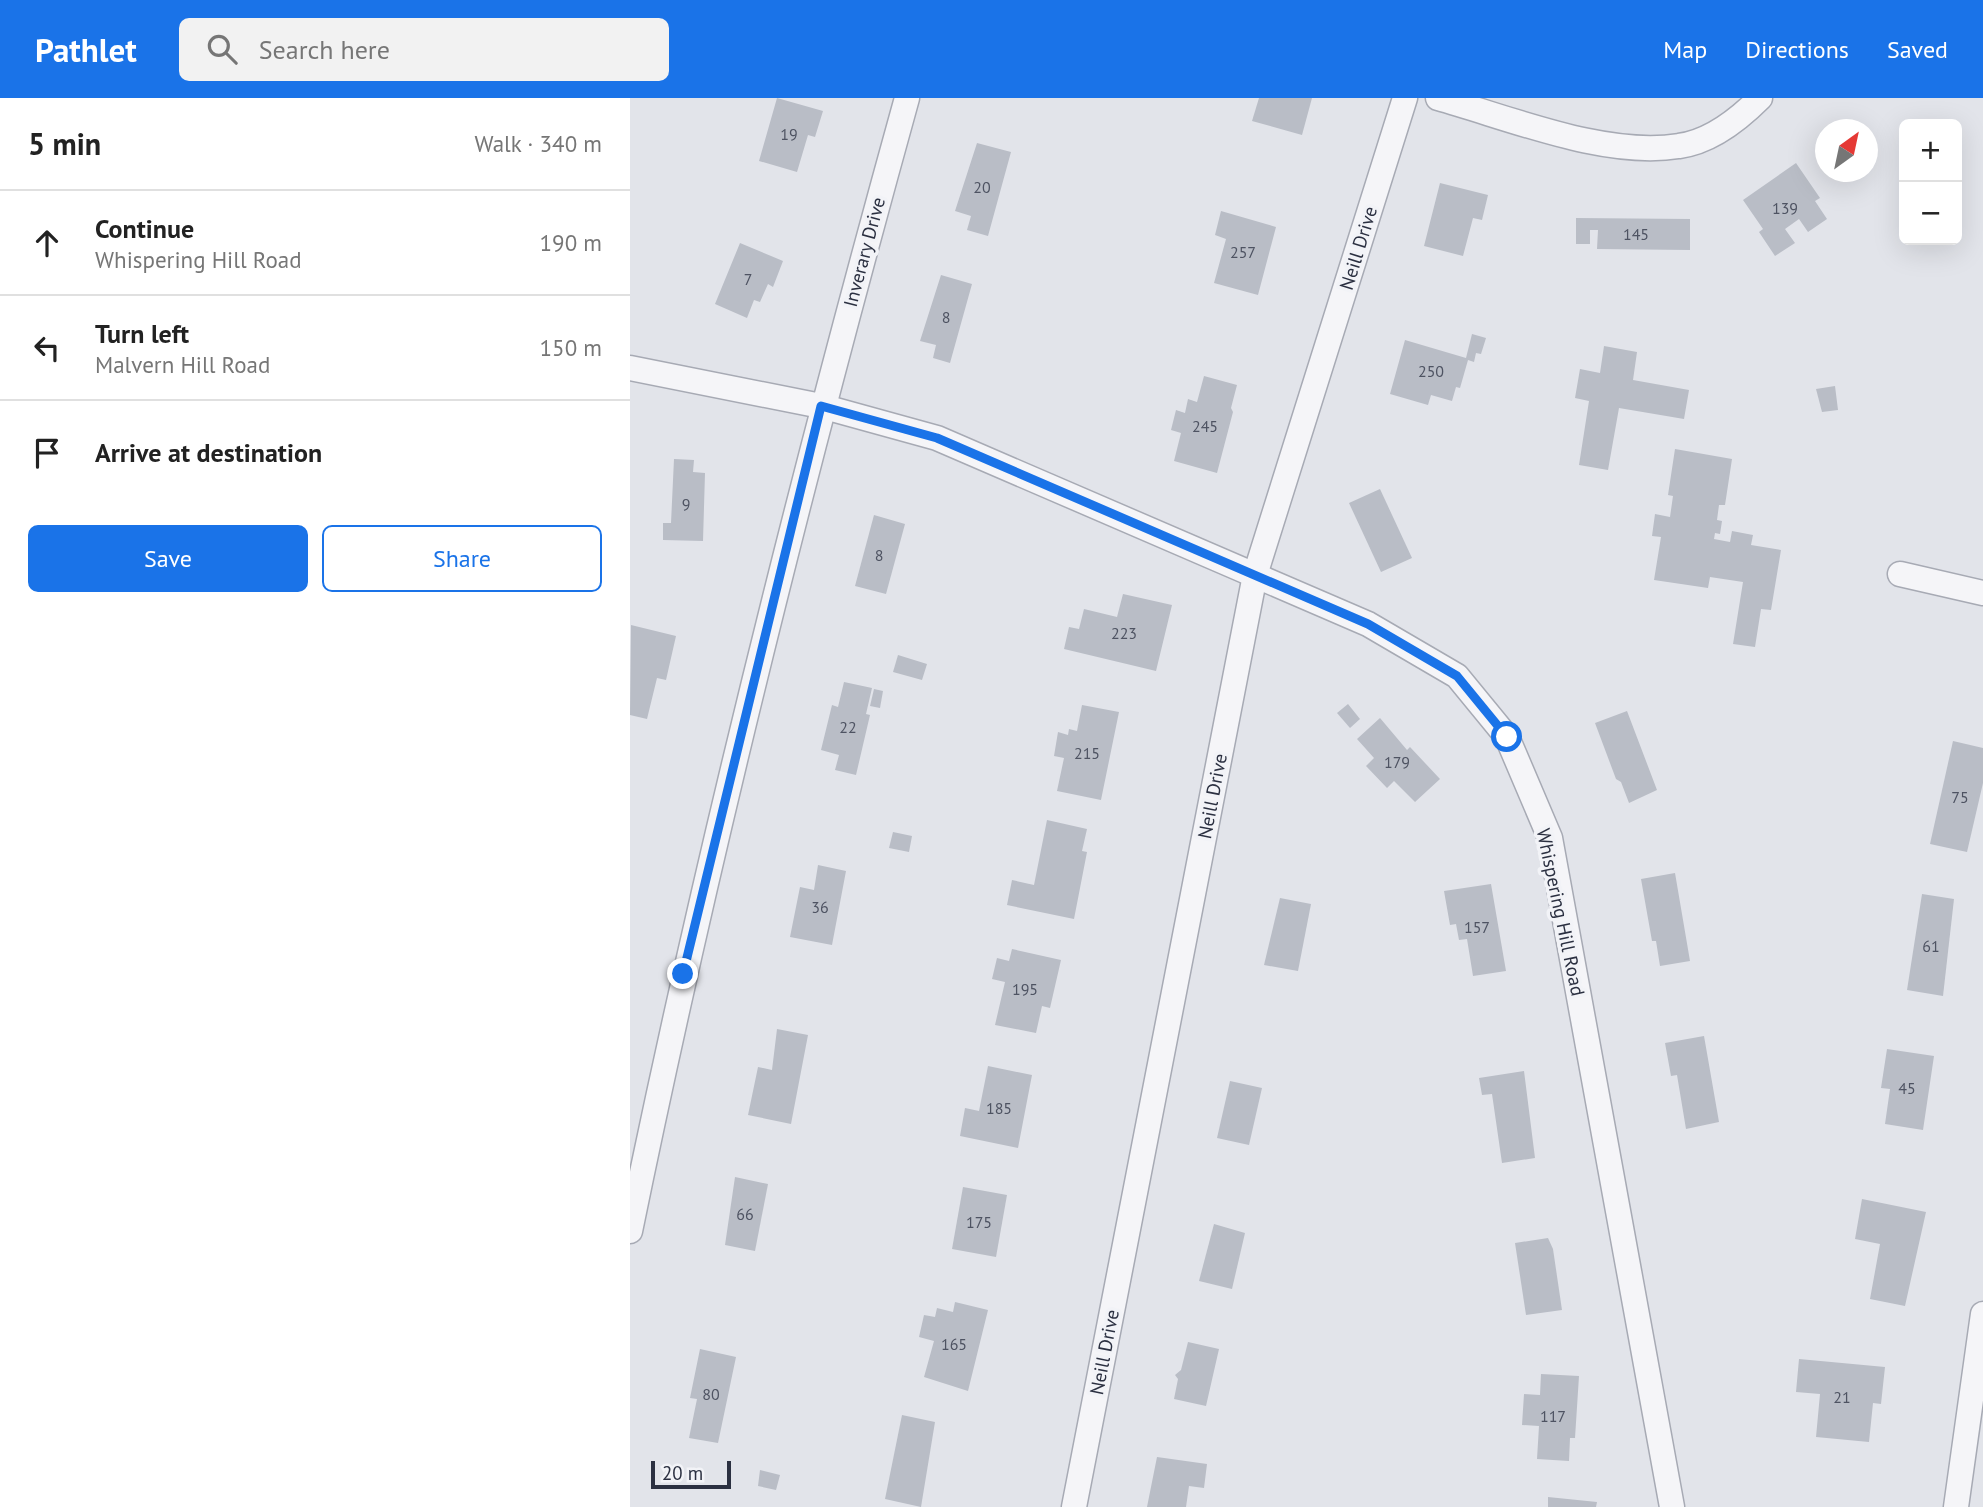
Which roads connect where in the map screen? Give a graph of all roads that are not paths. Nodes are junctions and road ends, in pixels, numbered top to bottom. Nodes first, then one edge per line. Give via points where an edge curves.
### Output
1 (907, 98) edge
2 (1405, 98) edge
3 (1438, 98) edge
4 (1760, 98) edge
5 (630, 368) edge
6 (821, 406) junction
7 (1900, 574) dead end
8 (1255, 575) junction
9 (1983, 593) edge
10 (630, 1231) edge
11 (1983, 1314) edge
12 (1074, 1507) edge
13 (1672, 1507) edge
14 (1956, 1507) edge

1 - 6 street, Inverary Drive
2 - 8 street, Neill Drive
3 - 4 street via 1618,148 1681,146 1736,122
5 - 6 street, Whispering Hill Road
6 - 8 street, Whispering Hill Road via 937,438
6 - 10 street, Inverary Drive via 683,974
7 - 9 street
8 - 12 street, Neill Drive
8 - 13 street, Whispering Hill Road via 1368,624 1457,676 1507,737 1550,838
11 - 14 street

